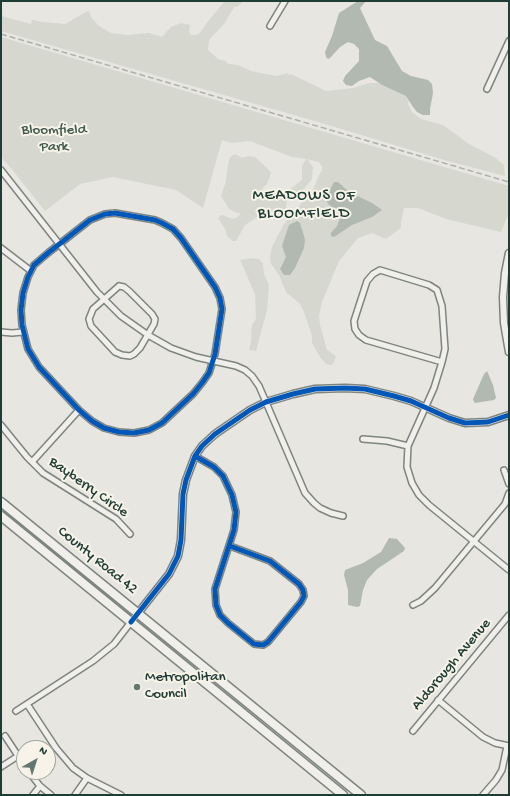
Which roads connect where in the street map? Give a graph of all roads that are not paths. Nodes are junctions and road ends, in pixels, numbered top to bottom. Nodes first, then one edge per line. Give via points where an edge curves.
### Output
1 (284, 1) edge
2 (270, 26) dead end
3 (509, 41) edge
4 (487, 89) dead end
5 (1, 170) edge
6 (59, 244) junction
7 (1, 248) edge
8 (509, 253) edge
9 (31, 271) junction
10 (103, 299) junction
11 (1, 332) edge
12 (23, 332) junction
13 (148, 335) junction
14 (509, 352) edge
15 (212, 362) junction
16 (442, 362) junction
17 (266, 402) junction
18 (426, 408) junction
19 (80, 410) junction
20 (509, 415) edge
21 (1, 425) edge
22 (363, 439) dead end
23 (408, 446) junction
24 (195, 456) junction
25 (32, 462) junction
26 (504, 470) dead end
27 (509, 484) edge
28 (509, 494) edge
29 (1, 502) edge
30 (1, 516) edge
31 (343, 516) dead end
32 (130, 534) dead end
33 (474, 541) junction
34 (230, 546) junction
35 (509, 570) edge
36 (413, 605) dead end
37 (138, 613) junction
38 (509, 615) edge
39 (131, 622) junction
40 (438, 700) junction
41 (27, 704) junction
42 (16, 711) dead end
43 (413, 731) dead end
44 (5, 736) dead end
45 (508, 746) edge
46 (16, 753) edge
47 (16, 757) edge
48 (1, 767) edge
49 (87, 778) junction
50 (35, 780) edge
51 (40, 786) junction
52 (33, 795) edge
53 (51, 795) edge
54 (75, 795) edge
55 (121, 795) edge
56 (343, 795) edge
57 (361, 795) edge
58 (483, 795) edge

1 - 2 street
3 - 4 street
5 - 6 street
6 - 9 street
6 - 10 street
6 - 15 street via 90,220 105,214 155,220 172,229 186,244 220,298 222,318
7 - 9 street
8 - 14 street via 503,297
9 - 12 street via 22,303
10 - 13 street via 121,316
10 - 13 street via 116,288 127,288 154,317 154,324
10 - 13 street via 91,312 90,323 115,352 126,356 134,354
11 - 12 street
12 - 19 street via 28,349 39,367
13 - 15 street via 178,351
15 - 17 street via 245,370 256,380
15 - 19 street via 207,376 197,390 167,419 149,430 134,433 111,430 92,421
16 - 16 street via 445,336 437,290 429,285 380,270 373,274 367,281 354,321 359,335 366,340
16 - 18 street
17 - 18 street via 304,391 344,388 365,389 394,396
17 - 24 street via 240,415 222,428
17 - 31 street via 305,493 320,508
18 - 20 street via 457,421 472,423 488,422
18 - 23 street
19 - 25 street
21 - 25 street, Bayberry Circle
22 - 23 street
23 - 33 street via 407,467 419,495
24 - 34 street via 220,472 232,495 236,520
24 - 37 street via 183,494 178,556 170,574
25 - 32 street, Bayberry Circle via 50,478 116,519
26 - 27 street
28 - 33 street
29 - 37 highway, County Road 42
30 - 39 highway, County Road 42
33 - 35 street
33 - 36 street via 429,595
34 - 34 street via 215,589 216,605 220,615 228,623 254,644 263,645 301,602 303,590 300,584 270,561
37 - 39 street
37 - 57 highway, County Road 42
38 - 40 street, Aldorough Avenue
39 - 41 street via 114,644 93,661
39 - 56 highway, County Road 42
40 - 43 street, Aldorough Avenue
40 - 45 street via 483,737
41 - 42 street
41 - 49 street via 56,748
44 - 46 street
45 - 58 street via 502,770
47 - 48 street
49 - 54 street
49 - 55 street
50 - 51 street
51 - 52 street
51 - 53 street

